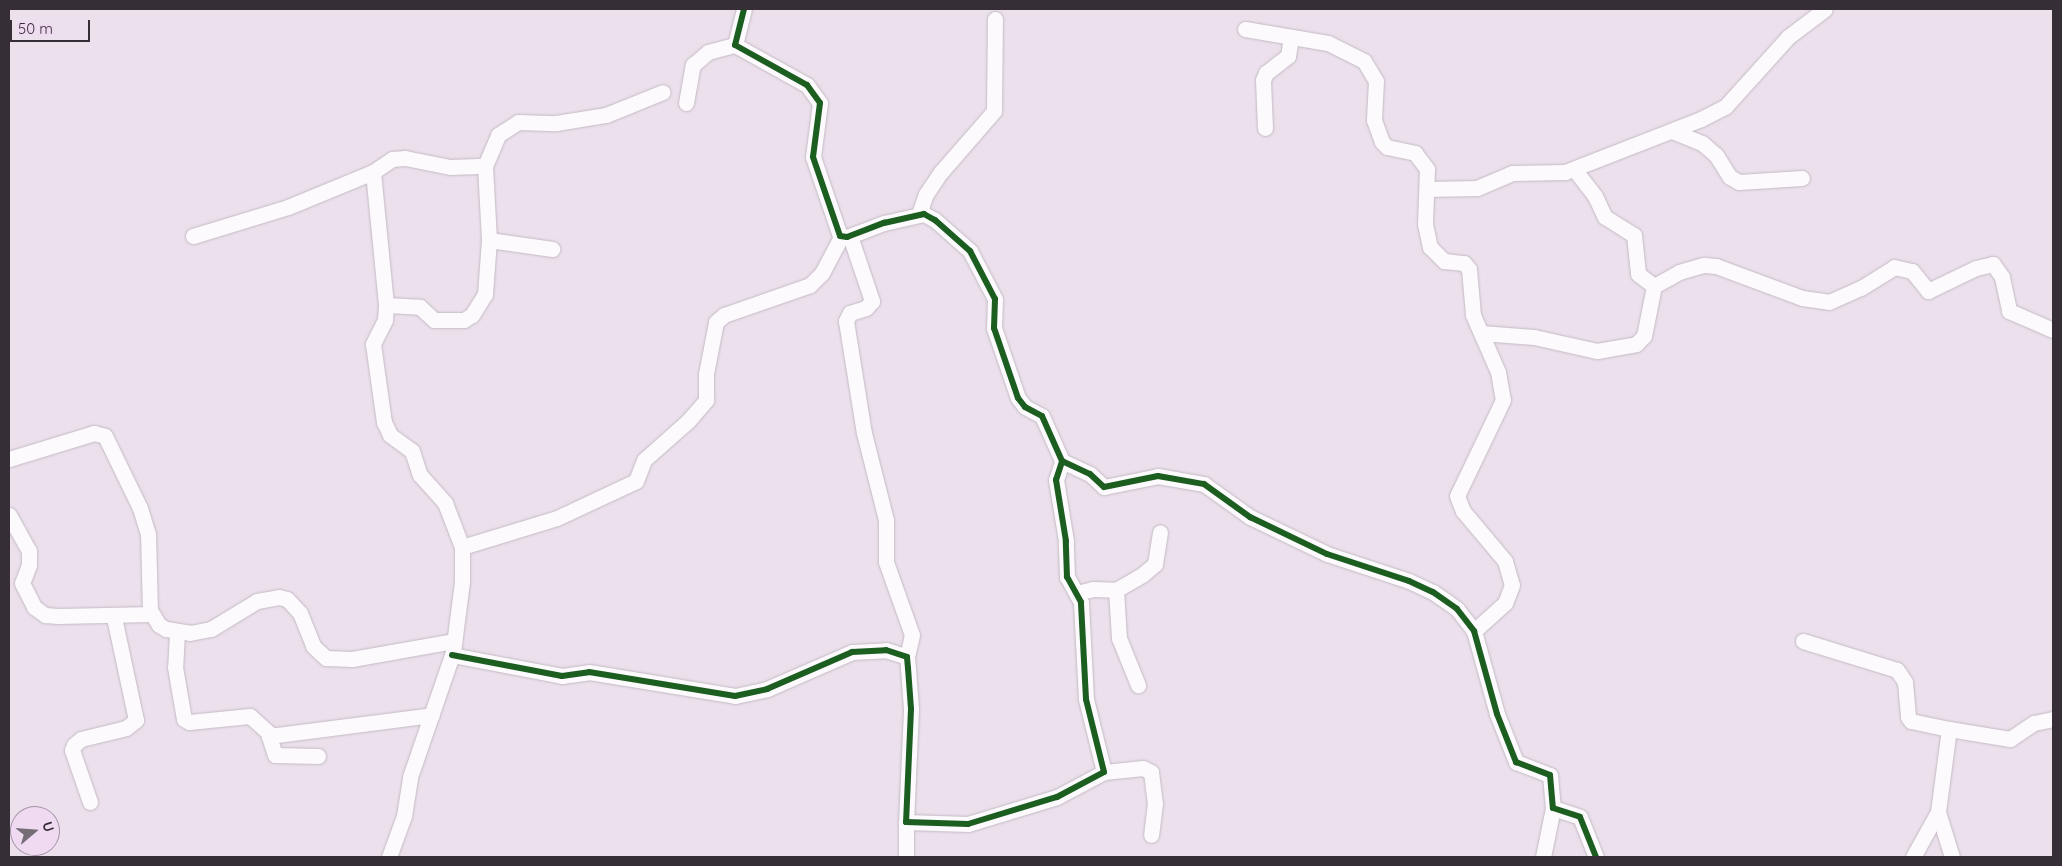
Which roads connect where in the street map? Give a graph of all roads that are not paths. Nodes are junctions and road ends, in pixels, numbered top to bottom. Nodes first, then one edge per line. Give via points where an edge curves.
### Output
1 (744, 9) edge
2 (1825, 9) edge
3 (995, 19) dead end
4 (1245, 29) dead end
5 (1291, 37) junction
6 (735, 45) junction
7 (663, 92) dead end
8 (686, 103) dead end
9 (1265, 128) dead end
10 (1672, 131) junction
11 (485, 166) junction
12 (1574, 169) junction
13 (373, 172) junction
14 (1802, 178) dead end
15 (1428, 189) junction
16 (919, 214) junction
17 (193, 236) dead end
18 (846, 237) junction
19 (489, 240) junction
20 (552, 249) dead end
21 (1654, 286) junction
22 (386, 305) junction
23 (2053, 330) edge
24 (1481, 332) junction
25 (9, 459) edge
26 (1062, 461) junction
27 (9, 515) edge
28 (1160, 532) dead end
29 (462, 547) junction
30 (1116, 590) junction
31 (1077, 593) junction
32 (152, 614) junction
33 (114, 617) junction
34 (1474, 631) junction
35 (177, 632) junction
36 (1803, 641) dead end
37 (453, 648) junction
38 (907, 657) junction
39 (1138, 685) dead end
40 (432, 715) junction
41 (2053, 719) edge
42 (1949, 729) junction
43 (270, 734) junction
44 (318, 756) dead end
45 (1104, 772) junction
46 (90, 802) dead end
47 (1553, 808) junction
48 (1938, 812) junction
49 (906, 822) junction
50 (1151, 835) dead end
51 (389, 857) edge
52 (906, 857) edge
53 (1543, 857) edge
54 (1596, 857) edge
55 (1913, 857) edge
56 (1952, 857) edge

1 - 6 street
2 - 10 street via 1788,37 1725,107
3 - 16 street via 994,111 941,172 926,194
4 - 5 street
5 - 9 street via 1288,56 1262,80
5 - 15 street via 1328,43 1364,60 1376,81 1374,120 1382,142 1387,147 1415,153 1422,160
6 - 8 street via 708,52 693,65
6 - 18 street via 807,85 818,98 821,112 814,157
7 - 11 street via 606,115 556,123 518,122 498,135
10 - 12 street
10 - 14 street via 1702,144 1716,155 1730,177 1739,182
11 - 13 street via 450,166 397,158
11 - 19 street
12 - 15 street via 1546,175 1513,173 1491,184 1463,190
12 - 21 street via 1595,196 1605,217 1634,235 1638,274
13 - 17 street via 288,207
13 - 22 street
15 - 24 street via 1425,208 1427,239 1435,255 1444,261 1464,263 1469,269 1473,315
16 - 18 street via 884,222
16 - 26 street via 935,220 970,251 995,298 994,328 1018,398 1042,416
18 - 29 street via 810,285 724,315 716,322 706,374 706,400 688,421 644,460 636,481 557,518
18 - 38 street via 872,301 866,308 850,313 846,322 864,433 886,520 886,562 912,635
19 - 20 street
19 - 22 street via 485,294 472,315 464,320 434,320 420,307
21 - 23 street via 1679,272 1704,265 1716,266 1802,298 1829,302 1894,268 1912,271 1928,291 1976,268 1993,264 2002,277 2009,311
21 - 24 street via 1644,336 1636,344 1597,351 1534,337
22 - 29 street via 385,320 373,344 386,430 412,451 420,475 445,503
24 - 34 street via 1498,372 1503,400 1457,496 1463,511 1505,561 1512,585 1505,603
25 - 32 street via 88,434 105,436 140,508 148,534 147,577
26 - 31 street via 1056,480 1057,494 1066,541 1068,583
26 - 34 street via 1090,474 1104,487 1158,476 1204,484 1250,517 1318,550 1433,592 1456,609
27 - 33 street via 29,551 29,565 22,583 34,607 45,615
28 - 30 street via 1155,564
29 - 37 street via 462,582
30 - 31 street via 1093,588
30 - 39 street via 1119,638
31 - 45 street via 1081,602 1086,700
32 - 33 street
32 - 35 street via 159,625
33 - 46 street via 136,720 126,728 81,739 74,745 72,750
34 - 47 street via 1497,714 1516,762 1550,775
35 - 37 street via 211,629 257,601 279,597 287,599 300,613 313,646 326,658 352,659
35 - 43 street via 175,667 184,719 189,722 250,716
36 - 42 street via 1897,670 1905,682 1908,718
37 - 38 street via 562,676 589,672 736,696 767,689 852,652 870,649
37 - 40 street
38 - 49 street via 911,709
40 - 43 street
40 - 51 street via 410,777 404,816
41 - 42 street via 2034,723 2010,739
42 - 48 street
43 - 44 street via 275,755
45 - 49 street via 1067,794 968,824
45 - 50 street via 1143,768 1151,772 1155,803
47 - 53 street
47 - 54 street via 1580,817
48 - 55 street
48 - 56 street
49 - 52 street

